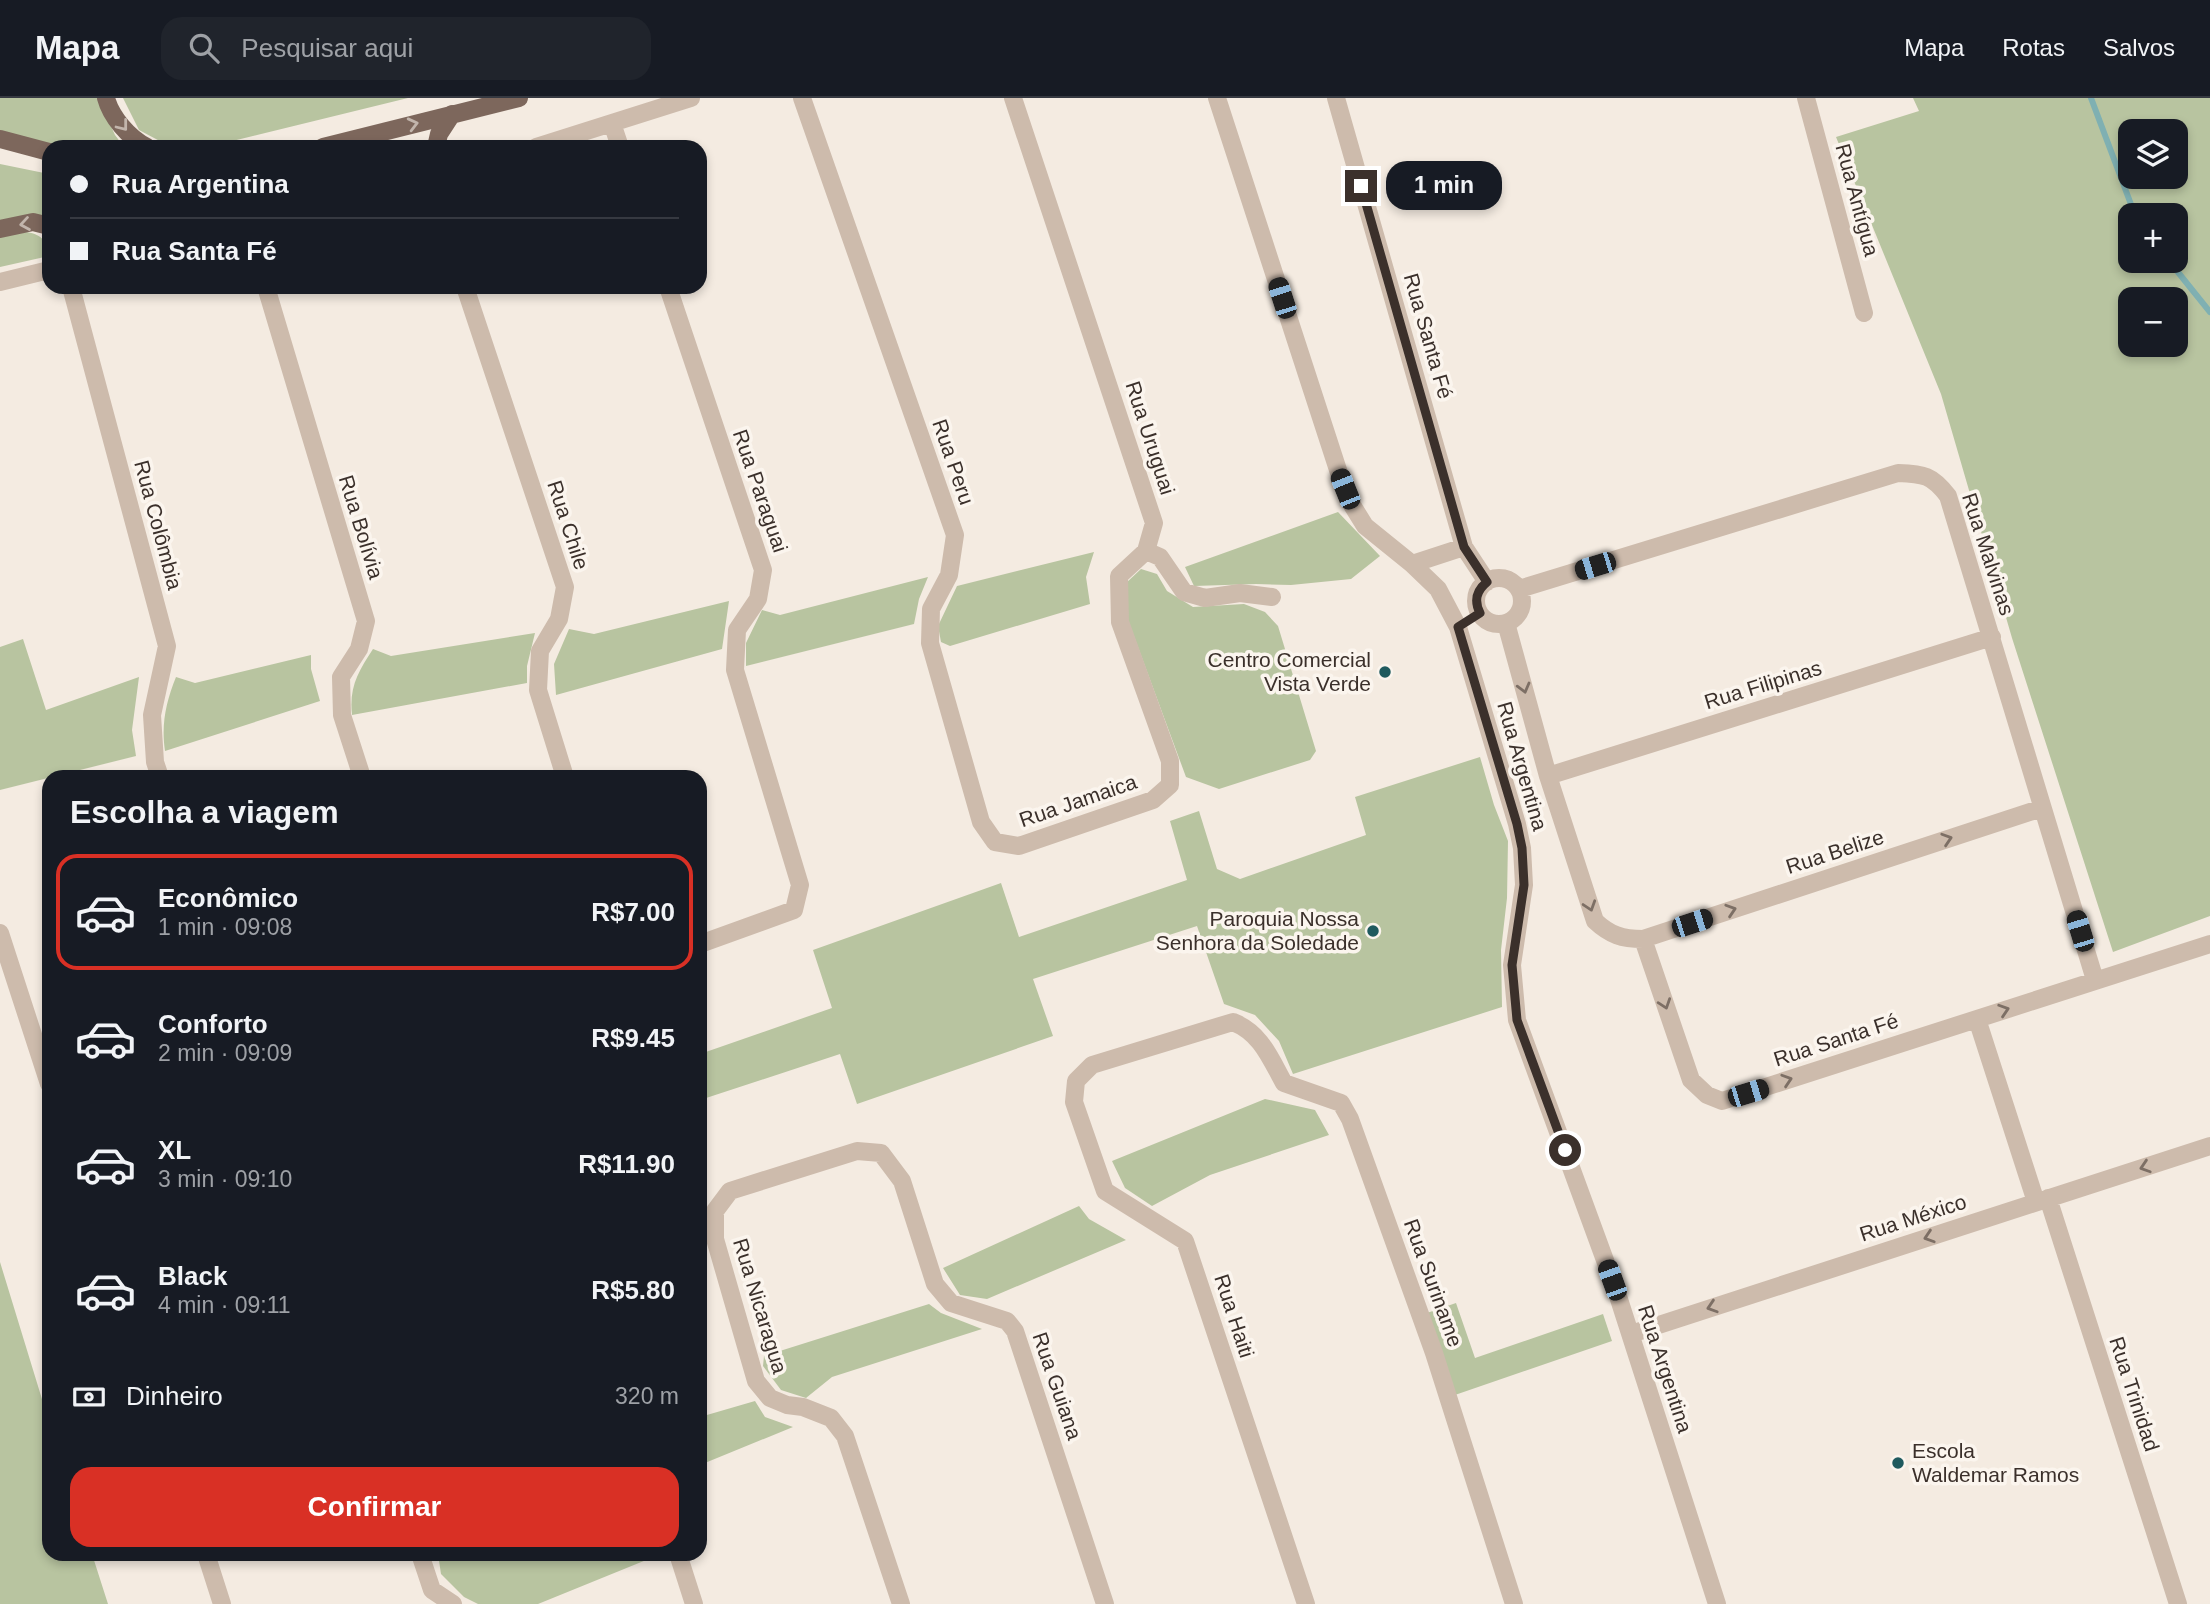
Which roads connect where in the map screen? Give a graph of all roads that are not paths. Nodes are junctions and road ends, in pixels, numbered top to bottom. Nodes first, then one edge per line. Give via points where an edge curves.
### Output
1 (106, 98) edge
2 (691, 98) edge
3 (802, 98) edge
4 (1013, 98) edge
5 (1217, 98) edge
6 (1336, 98) edge
7 (1806, 98) edge
8 (511, 99) edge
9 (452, 114) junction
10 (612, 123) junction
11 (0, 139) edge
12 (135, 140) edge
13 (350, 140) edge
14 (438, 140) edge
15 (558, 140) edge
16 (618, 140) edge
17 (42, 150) edge
18 (42, 224) edge
19 (0, 229) edge
20 (42, 272) edge
21 (0, 282) edge
22 (73, 294) edge
23 (267, 294) edge
24 (467, 294) edge
25 (670, 294) edge
26 (1864, 313) dead end
27 (1464, 547) junction
28 (1146, 551) junction
29 (1412, 564) junction
30 (1487, 582) junction
31 (1519, 589) junction
32 (1272, 597) dead end
33 (1480, 613) junction
34 (1506, 623) junction
35 (1458, 627) junction
36 (1992, 638) junction
37 (158, 770) edge
38 (360, 770) edge
39 (563, 770) edge
40 (1548, 776) junction
41 (2042, 808) junction
42 (995, 842) joint
43 (0, 933) edge
44 (1643, 939) junction
45 (707, 941) edge
46 (2210, 944) edge
47 (2095, 980) junction
48 (1977, 1019) junction
49 (1245, 1027) joint
50 (42, 1062) edge
51 (2210, 1146) edge
52 (881, 1153) joint
53 (2042, 1200) junction
54 (1631, 1334) junction
55 (207, 1561) edge
56 (423, 1561) edge
57 (680, 1561) edge
58 (222, 1604) edge
59 (453, 1604) edge
60 (694, 1604) edge
61 (901, 1604) edge
62 (1105, 1604) edge
63 (1306, 1604) edge
64 (1514, 1604) edge
65 (1717, 1604) edge
66 (2178, 1604) edge

1 -> 12 main road via 120,125
2 - 10 street
3 - 42 street, Rua Peru via 955,536 949,575 931,610 930,643 981,822
4 - 28 street, Rua Uruguai via 1154,523
5 - 29 street, Rua Argentina via 1352,505 1365,526
6 - 27 street, Rua Santa Fé
7 - 26 street, Rua Antígua
8 - 9 main road
13 -> 9 main road
9 - 14 main road
10 - 15 street
10 - 16 street
11 - 17 main road
18 -> 19 main road
20 - 21 street
22 - 37 street, Rua Colômbia via 167,646 152,715
23 - 38 street, Rua Bolívia via 366,621 359,649 341,677 342,715
24 - 39 street, Rua Chile via 565,587 559,620 540,651 538,690
25 - 45 street, Rua Paraguai via 763,570 758,599 737,629 735,670 800,885 794,910
27 - 29 street
27 - 30 street, Rua Santa Fé
28 - 32 street via 1160,557 1184,592 1205,598 1240,593
28 - 42 street, Rua Jamaica via 1119,576 1120,622 1170,761 1170,785 1153,800 1018,846
29 - 35 street, Rua Argentina via 1438,589
30 - 31 street via 1501,578
30 - 33 street via 1476,599
31 - 34 street via 1521,609
31 - 36 street, Rua Malvinas via 1898,473 1920,474 1935,480 1948,496
33 - 34 street via 1491,622
33 - 35 street
34 -> 40 street
35 - 54 street, Rua Argentina via 1522,848 1524,885 1512,965 1517,1020
36 - 40 street, Rua Filipinas
36 - 41 street, Rua Malvinas
40 -> 44 street via 1595,921 1623,939
44 -> 41 street, Rua Belize
41 - 47 street, Rua Malvinas
43 - 50 street
44 -> 48 street, Rua Santa Fé via 1691,1080 1722,1101
46 - 47 street, Rua Santa Fé
48 -> 47 street, Rua Santa Fé
48 - 53 street, Rua Trinidad
49 - 63 street, Rua Haiti via 1233,1022 1092,1065 1076,1081 1074,1102 1105,1191 1185,1241
49 - 64 street, Rua Suriname via 1260,1039 1284,1083 1341,1103 1350,1119 1434,1353
51 -> 53 street, Rua México
52 - 61 street, Rua Nicaragua via 858,1151 730,1191 715,1211 715,1239 756,1381 770,1398 831,1418 845,1436
52 - 62 street, Rua Guiana via 902,1181 936,1284 951,1303 1007,1321 1015,1331
53 -> 54 street, Rua México
53 - 66 street, Rua Trinidad
54 - 65 street, Rua Argentina
55 - 58 street
56 - 59 street via 432,1590
57 - 60 street

